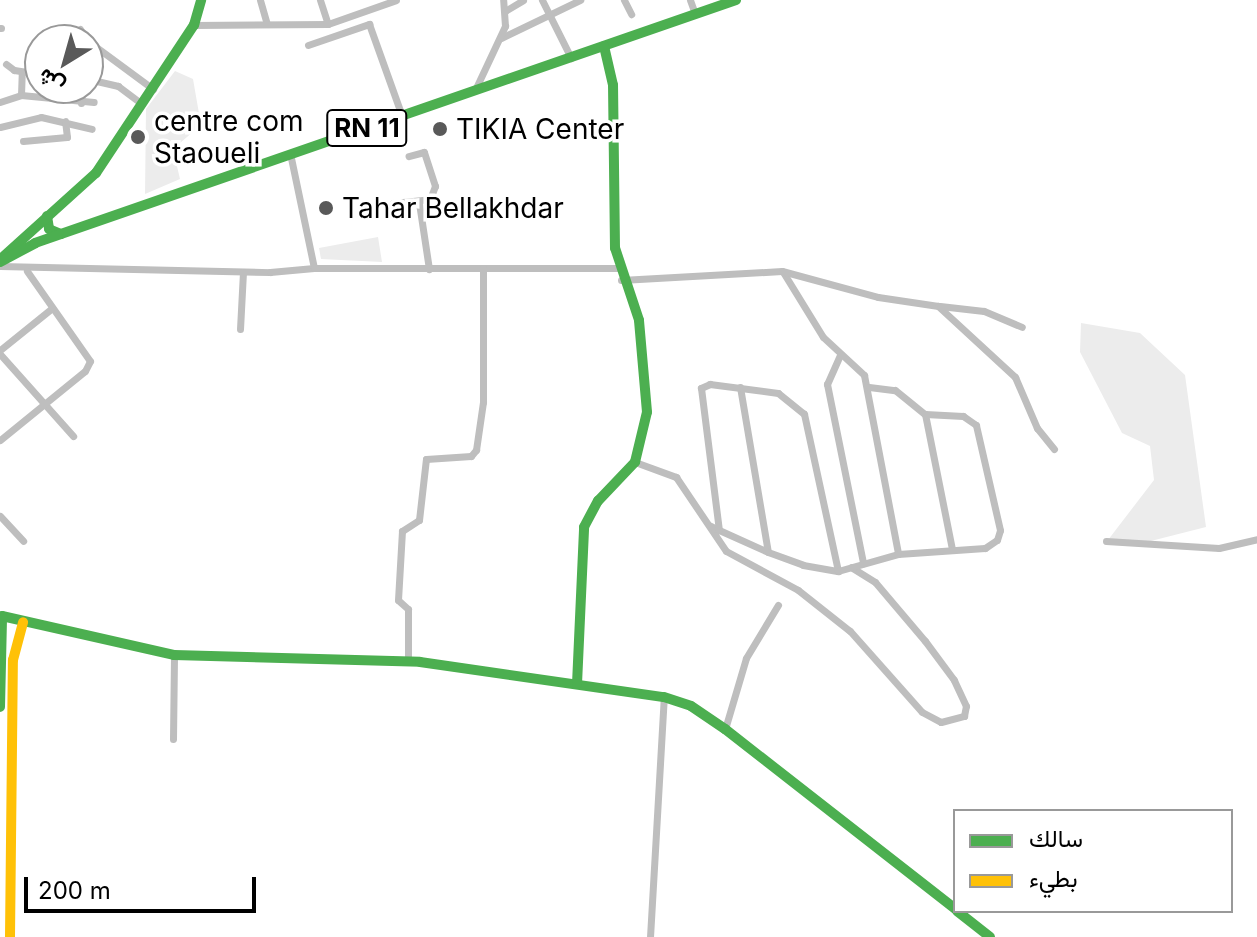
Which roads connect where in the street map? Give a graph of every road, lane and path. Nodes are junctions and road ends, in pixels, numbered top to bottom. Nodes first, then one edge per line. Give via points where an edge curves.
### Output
1 (201, 0) edge
2 (260, 0) edge
3 (320, 0) edge
4 (396, 0) edge
5 (503, 0) edge
6 (523, 0) edge
7 (542, 0) edge
8 (580, 0) edge
9 (624, 0) edge
10 (690, 0) edge
11 (736, 0) edge
12 (505, 11) junction
13 (631, 14) dead end
14 (695, 14) junction
15 (551, 17) junction
16 (267, 24) junction
17 (328, 24) junction
18 (194, 25) junction
19 (501, 38) junction
20 (308, 45) dead end
21 (604, 46) junction
22 (104, 52) edge
23 (571, 58) junction
24 (6, 64) dead end
25 (22, 72) joint
26 (104, 83) edge
27 (24, 89) edge
28 (153, 89) junction
29 (475, 90) junction
30 (24, 97) edge
31 (0, 102) edge
32 (26, 104) edge
33 (142, 104) junction
34 (402, 116) junction
35 (29, 118) junction
36 (65, 121) junction
37 (0, 127) edge
38 (92, 129) dead end
39 (23, 141) dead end
40 (290, 153) junction
41 (409, 156) dead end
42 (393, 203) dead end
43 (419, 203) junction
44 (47, 216) junction
45 (61, 234) junction
46 (0, 263) edge
47 (314, 268) junction
48 (483, 268) junction
49 (429, 269) junction
50 (27, 271) junction
51 (782, 271) junction
52 (243, 272) junction
53 (620, 274) junction
54 (938, 306) junction
55 (52, 308) junction
56 (1022, 327) dead end
57 (240, 329) dead end
58 (0, 352) edge
59 (840, 355) junction
60 (740, 387) junction
61 (869, 387) junction
62 (41, 404) junction
63 (925, 414) junction
64 (73, 436) dead end
65 (0, 440) edge
66 (1054, 449) dead end
67 (635, 462) junction
68 (0, 516) edge
69 (708, 525) junction
70 (719, 530) junction
71 (1257, 539) edge
72 (23, 541) dead end
73 (1106, 541) dead end
74 (952, 549) junction
75 (768, 552) junction
76 (898, 554) junction
77 (863, 563) junction
78 (851, 567) junction
79 (838, 571) junction
80 (778, 605) dead end
81 (1, 614) edge
82 (23, 622) junction
83 (174, 655) junction
84 (408, 661) junction
85 (577, 684) junction
86 (664, 697) junction
87 (0, 707) edge
88 (725, 729) junction
89 (173, 739) dead end
90 (5, 889) edge
91 (953, 908) edge
92 (960, 913) edge
93 (10, 937) edge
94 (650, 937) edge
95 (990, 937) edge

1 - 18 main road
2 - 16 street
3 - 17 street
4 - 17 street
5 - 12 street
6 - 12 street
7 - 15 street
8 - 15 street
9 - 13 street
10 - 14 street
11 - 14 main road, RN 11
12 - 19 street
14 - 21 main road, RN 11
15 - 19 street
15 - 23 street
16 - 17 street
16 - 18 street
18 - 28 main road
19 - 29 street
20 - 34 street via 369,24
21 - 23 main road, RN 11
21 - 53 main road via 613,85
22 - 28 street
23 - 29 main road, RN 11
24 - 25 street
25 - 27 street
26 - 33 street
28 - 33 main road
29 - 34 main road, RN 11
30 - 31 street
32 - 35 street
33 - 44 main road via 96,173
34 - 40 main road, RN 11
35 - 36 street
35 - 37 street
36 - 38 street
36 - 39 street via 67,137
40 - 45 main road, RN 11
40 - 47 street
41 - 43 street via 424,152 435,186 430,199
42 - 43 street
43 - 49 street
44 - 45 main road via 49,229
44 - 46 main road
45 - 46 main road, RN 11
46 - 50 street
47 - 49 street
47 - 52 street
48 - 49 street
48 - 53 street
48 - 84 street via 483,402 476,450 471,456 426,459 419,520 402,531 398,600 408,609
50 - 52 street
50 - 55 street
51 - 53 street
51 - 54 street via 878,297
51 - 59 street
52 - 57 street
53 - 67 main road via 639,320 647,412
54 - 56 street via 984,311
54 - 66 street via 1015,377 1037,428
55 - 58 street
55 - 62 street via 90,361 85,371
58 - 62 street
59 - 61 street via 864,375
59 - 77 street via 827,384
60 - 70 street via 705,385 698,394
60 - 75 street
60 - 79 street via 778,393 804,414
61 - 63 street via 895,390
61 - 76 street
62 - 64 street
62 - 65 street
63 - 74 street
63 - 74 street via 963,416 976,425 1000,530 992,546
67 - 69 street via 676,477
67 - 85 main road via 598,501 584,527
68 - 72 street
69 - 70 street
69 - 78 street via 726,551 798,590 850,631 922,712 941,722 964,716 966,706 954,680 925,641 875,582
70 - 75 street
71 - 73 street via 1193,548
74 - 76 street
75 - 79 street
76 - 77 street
77 - 78 street
78 - 79 street
80 - 88 street via 746,658
81 - 82 main road
81 - 87 main road
82 - 83 main road
82 - 90 main road via 13,660
83 - 84 main road
83 - 89 street
84 - 85 main road
85 - 86 main road
86 - 88 main road via 691,706
86 - 94 street
88 - 91 main road
90 - 93 main road
92 - 95 main road

